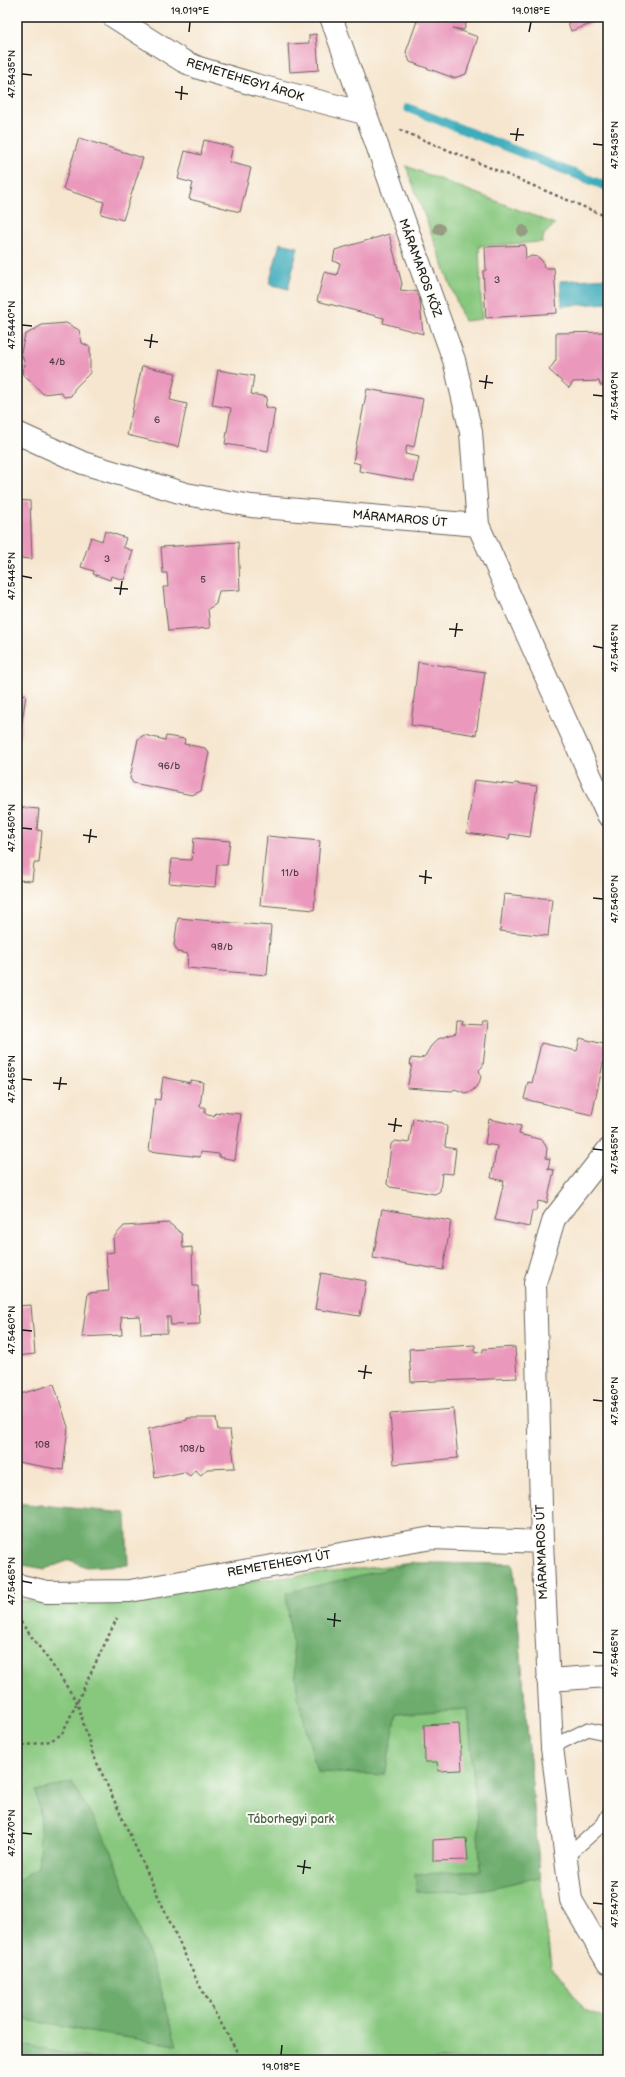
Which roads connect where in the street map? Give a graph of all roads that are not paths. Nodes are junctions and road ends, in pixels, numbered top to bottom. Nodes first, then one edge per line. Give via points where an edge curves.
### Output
1 (114, 17) edge
2 (331, 17) edge
3 (364, 113) junction
4 (17, 433) edge
5 (478, 525) junction
6 (608, 815) edge
7 (608, 1150) edge
8 (542, 1542) junction
9 (17, 1585) edge
10 (608, 1676) edge
11 (548, 1680) junction
12 (608, 1734) edge
13 (552, 1747) junction
14 (608, 1815) edge
15 (565, 1858) junction
16 (608, 1963) edge

1 - 3 street, REMETEHEGYI ÁROK via 183,61 199,68
2 - 3 street, MÁRAMAROS KÖZ
3 - 5 street, MÁRAMAROS KÖZ via 454,360 471,432
4 - 5 street, MÁRAMAROS ÚT via 83,463 186,494 251,506
5 - 6 street
7 - 8 street, MÁRAMAROS ÚT via 554,1219 535,1282
8 - 9 street, REMETEHEGYI ÚT via 432,1538 130,1591 47,1592
8 - 11 street, MÁRAMAROS ÚT
10 - 11 street
11 - 13 street, MÁRAMAROS ÚT
12 - 13 lane via 588,1729
13 - 15 street, MÁRAMAROS ÚT
14 - 15 lane via 603,1824
15 - 16 street, MÁRAMAROS ÚT via 570,1900

